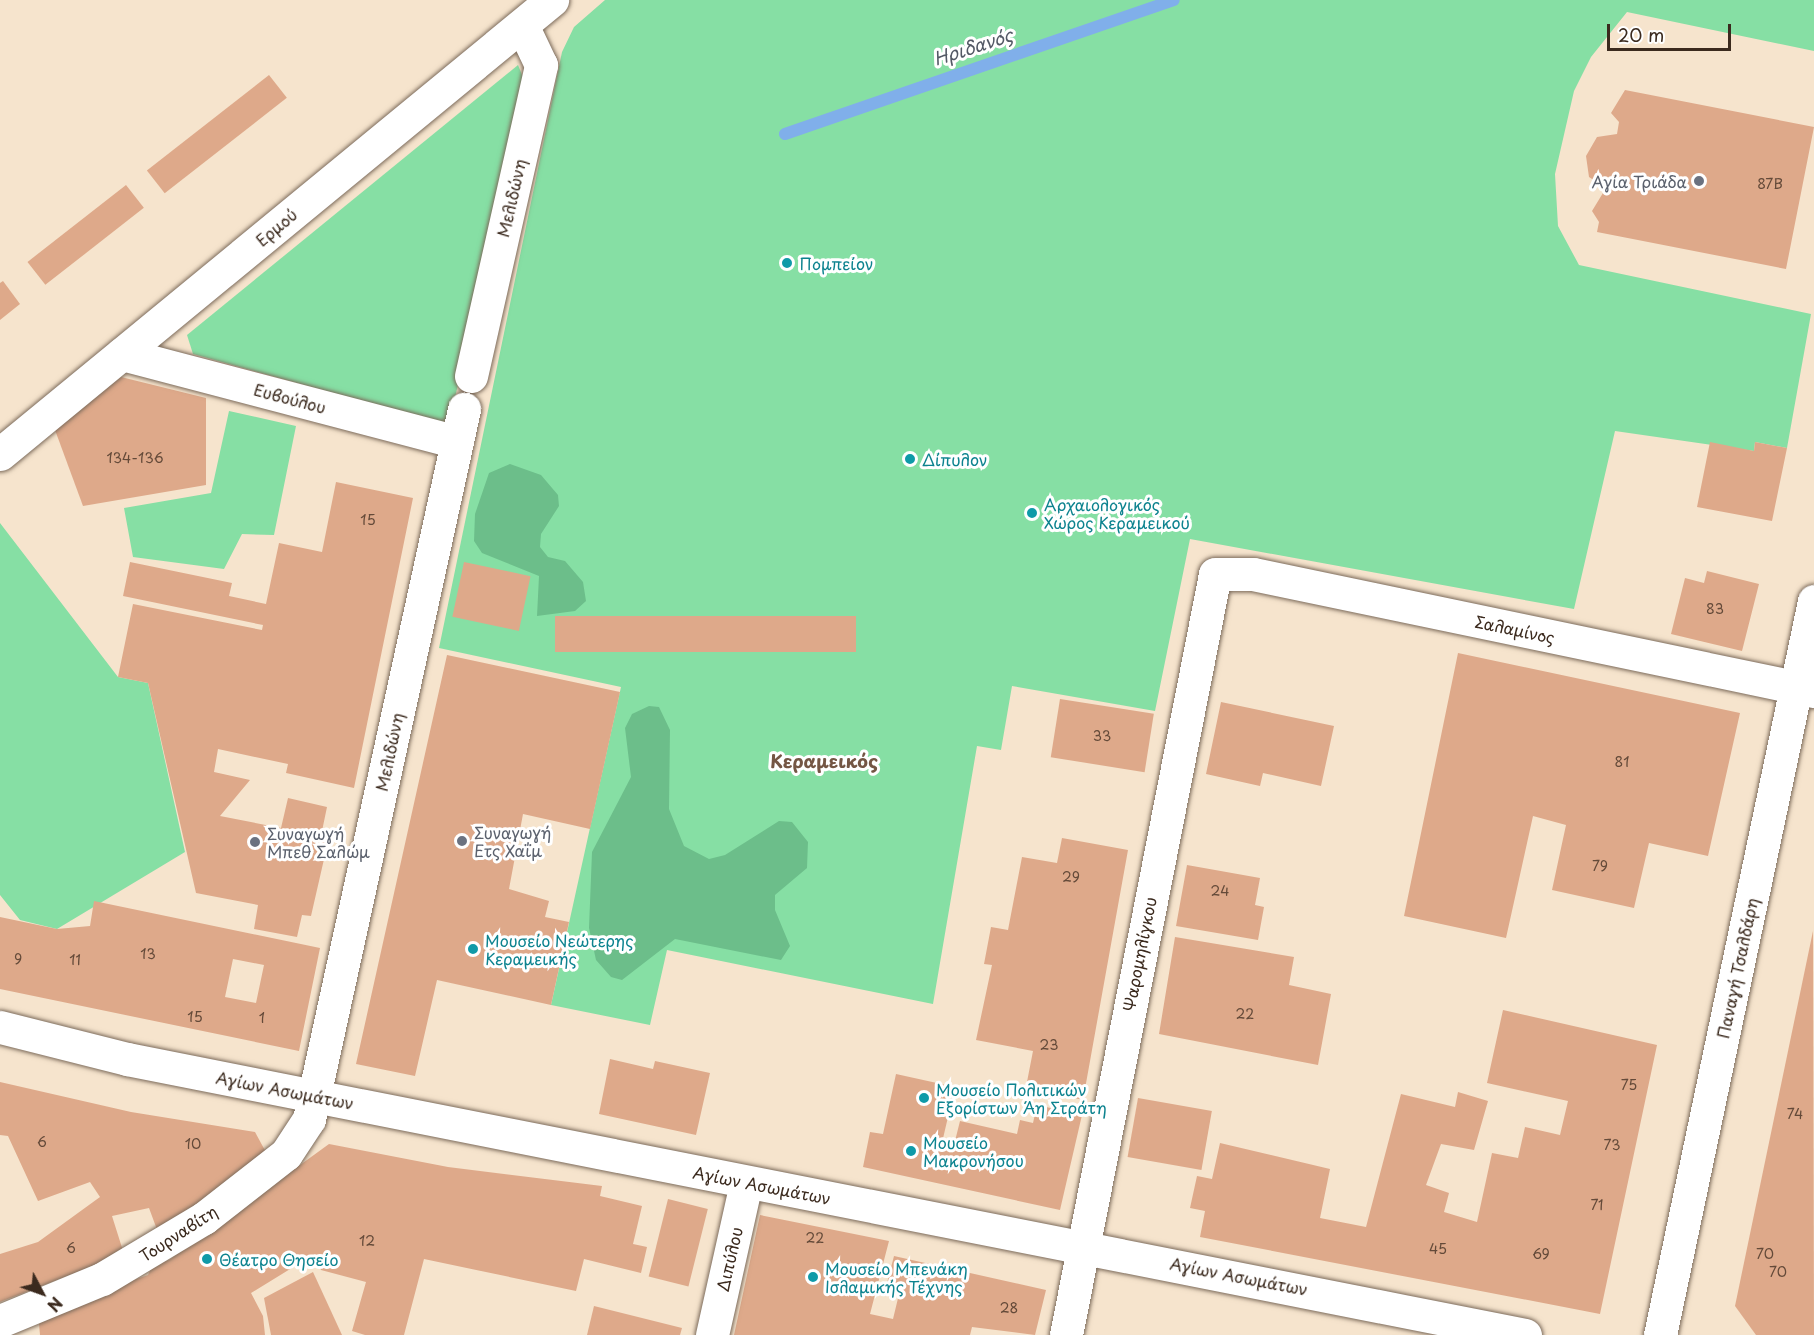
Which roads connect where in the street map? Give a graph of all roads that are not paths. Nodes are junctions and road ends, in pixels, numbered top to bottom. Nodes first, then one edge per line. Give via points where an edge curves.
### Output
1 (552, 0) edge
2 (522, 25) junction
3 (122, 354) junction
4 (471, 376) dead end
5 (464, 410) dead end
6 (457, 442) junction
7 (0, 454) edge
8 (1215, 574) joint
9 (1814, 601) edge
10 (1805, 689) edge
11 (0, 1027) edge
12 (316, 1096) junction
13 (746, 1183) junction
14 (1083, 1245) junction
15 (0, 1321) edge
16 (712, 1335) edge
17 (1065, 1335) edge
18 (1526, 1335) edge
19 (1660, 1335) edge

1 - 2 street, Ερμού
2 - 3 street, Ερμού
2 - 4 street, Μελιδώνη via 541,65
3 - 6 street, Ευβούλου
3 - 7 street, Ερμού
5 - 6 street, Μελιδώνη
6 - 12 street, Μελιδώνη
8 - 10 street, Σαλαμίνος via 1253,574
8 - 14 street, Ψαρομηλίγκου
9 - 10 street, Παναγή Τσαλδάρη
10 - 19 street, Παναγή Τσαλδάρη
11 - 12 street, Αγίων Ασωμάτων via 128,1059
12 - 13 street, Αγίων Ασωμάτων
12 - 15 street, Τουρναβίτη via 309,1119 286,1154 204,1218 102,1279
13 - 14 street, Αγίων Ασωμάτων
13 - 16 street, Διπύλου
14 - 17 street, Ψαρομηλίγκου
14 - 18 street, Αγίων Ασωμάτων

